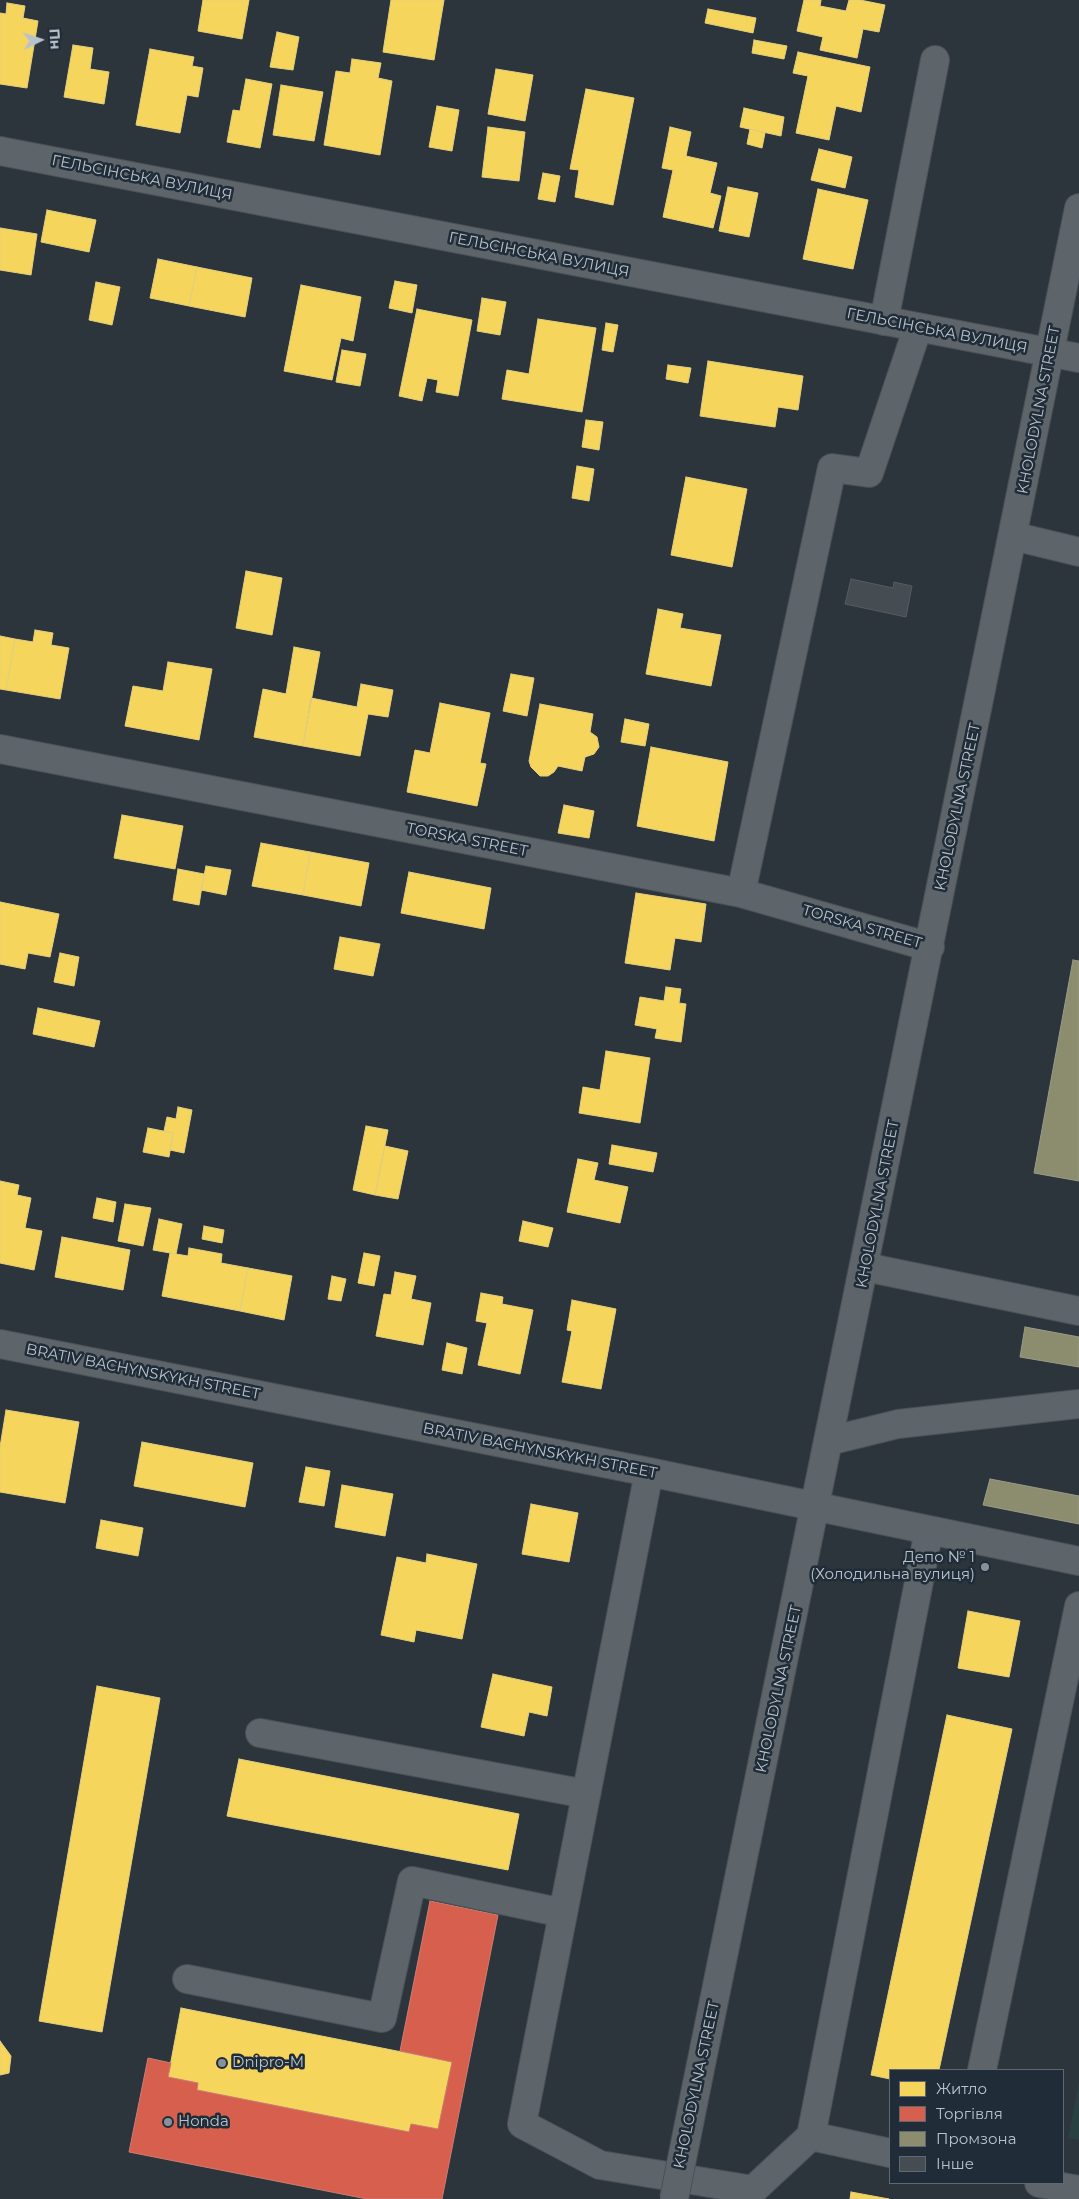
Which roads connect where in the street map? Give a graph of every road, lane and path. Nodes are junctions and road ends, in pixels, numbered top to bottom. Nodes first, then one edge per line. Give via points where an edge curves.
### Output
1 (935, 60) dead end
2 (0, 151) edge
3 (1079, 208) edge
4 (884, 320) junction
5 (918, 327) junction
6 (1050, 352) junction
7 (1079, 358) edge
8 (1014, 536) junction
9 (1079, 552) edge
10 (0, 750) edge
11 (741, 893) junction
12 (930, 946) junction
13 (865, 1267) junction
14 (1079, 1311) edge
15 (0, 1346) edge
16 (1079, 1404) edge
17 (830, 1441) junction
18 (649, 1472) junction
19 (816, 1506) junction
20 (929, 1530) junction
21 (1079, 1561) edge
22 (1079, 1606) edge
23 (260, 1733) dead end
24 (586, 1794) junction
25 (563, 1913) junction
26 (187, 1979) dead end
27 (982, 2069) edge
28 (811, 2136) junction
29 (889, 2153) edge
30 (1045, 2184) edge
31 (1079, 2190) edge
32 (674, 2199) edge

1 - 4 street
2 - 4 street, ГЕЛЬСІНСЬКА ВУЛИЦЯ
3 - 6 street, KHOLODYLNA STREET
4 - 5 street, ГЕЛЬСІНСЬКА ВУЛИЦЯ
5 - 6 street, ГЕЛЬСІНСЬКА ВУЛИЦЯ
5 - 11 street via 869,472 832,468
6 - 7 street, ГЕЛЬСІНСЬКА ВУЛИЦЯ
6 - 8 street, KHOLODYLNA STREET
8 - 9 street
8 - 12 street, KHOLODYLNA STREET
10 - 11 street, TORSKA STREET
11 - 12 street, TORSKA STREET
12 - 13 street, KHOLODYLNA STREET
13 - 14 street
13 - 17 street, KHOLODYLNA STREET
15 - 18 street, BRATIV BACHYNSKYKH STREET
16 - 17 street via 898,1424
17 - 19 street, KHOLODYLNA STREET
18 - 19 street, BRATIV BACHYNSKYKH STREET
18 - 24 street
19 - 20 street, BRATIV BACHYNSKYKH STREET
19 - 32 street, KHOLODYLNA STREET, bridge
20 - 21 street, BRATIV BACHYNSKYKH STREET
20 - 28 street
22 - 27 street
23 - 24 street
24 - 25 street
25 - 26 street via 412,1882 382,2018
25 - 28 street via 522,2124 600,2165 753,2190
28 - 29 street
30 - 31 street

